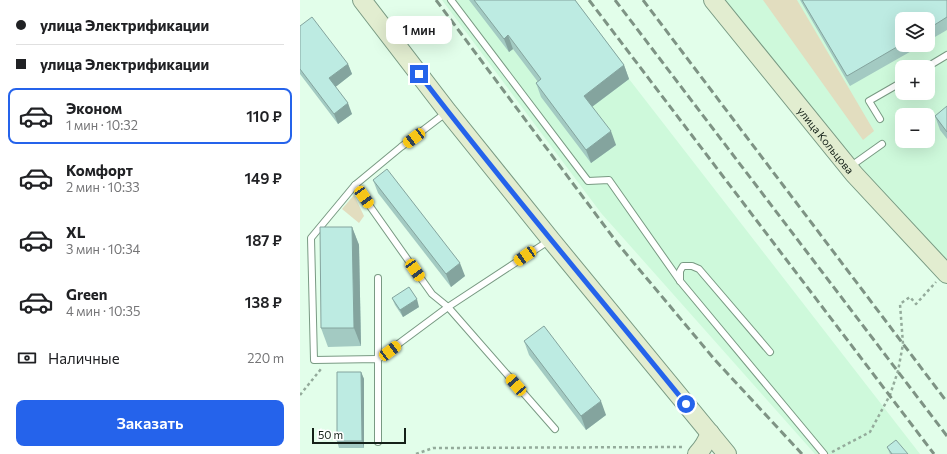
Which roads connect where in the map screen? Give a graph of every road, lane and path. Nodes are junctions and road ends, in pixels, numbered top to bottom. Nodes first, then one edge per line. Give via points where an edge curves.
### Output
1 (362, 0) edge
2 (451, 0) edge
3 (713, 0) edge
4 (947, 55) edge
5 (935, 62) edge
6 (895, 86) edge
7 (448, 112) junction
8 (880, 119) dead end
9 (882, 144) dead end
10 (848, 168) junction
11 (355, 185) junction
12 (550, 240) junction
13 (946, 273) edge
14 (378, 278) dead end
15 (680, 281) junction
16 (448, 307) junction
17 (770, 352) dead end
18 (378, 359) junction
19 (329, 360) junction
20 (300, 395) edge
21 (555, 429) dead end
22 (710, 433) junction
23 (378, 442) dead end
24 (692, 451) edge
25 (416, 454) edge
26 (727, 454) edge
27 (824, 454) edge
28 (828, 454) edge

1 - 7 main road
2 - 15 lane via 588,181 609,180
3 - 10 main road, улица Кольцова
4 - 5 lane
6 - 8 lane via 869,101
7 - 11 lane
7 - 12 main road
9 - 10 lane
10 - 13 main road, улица Кольцова
11 - 16 lane via 432,294
11 - 19 lane via 311,238 314,360
12 - 16 lane
12 - 22 main road
13 - 28 path via 916,304 910,297 900,304 903,344 898,371 890,395 870,432
14 - 18 lane
15 - 17 lane via 683,266 692,266 699,270
15 - 27 lane
16 - 18 lane
16 - 21 lane
18 - 19 lane
18 - 23 lane
19 - 20 path
22 - 24 main road via 702,448
22 - 26 main road
24 - 25 path via 432,448

